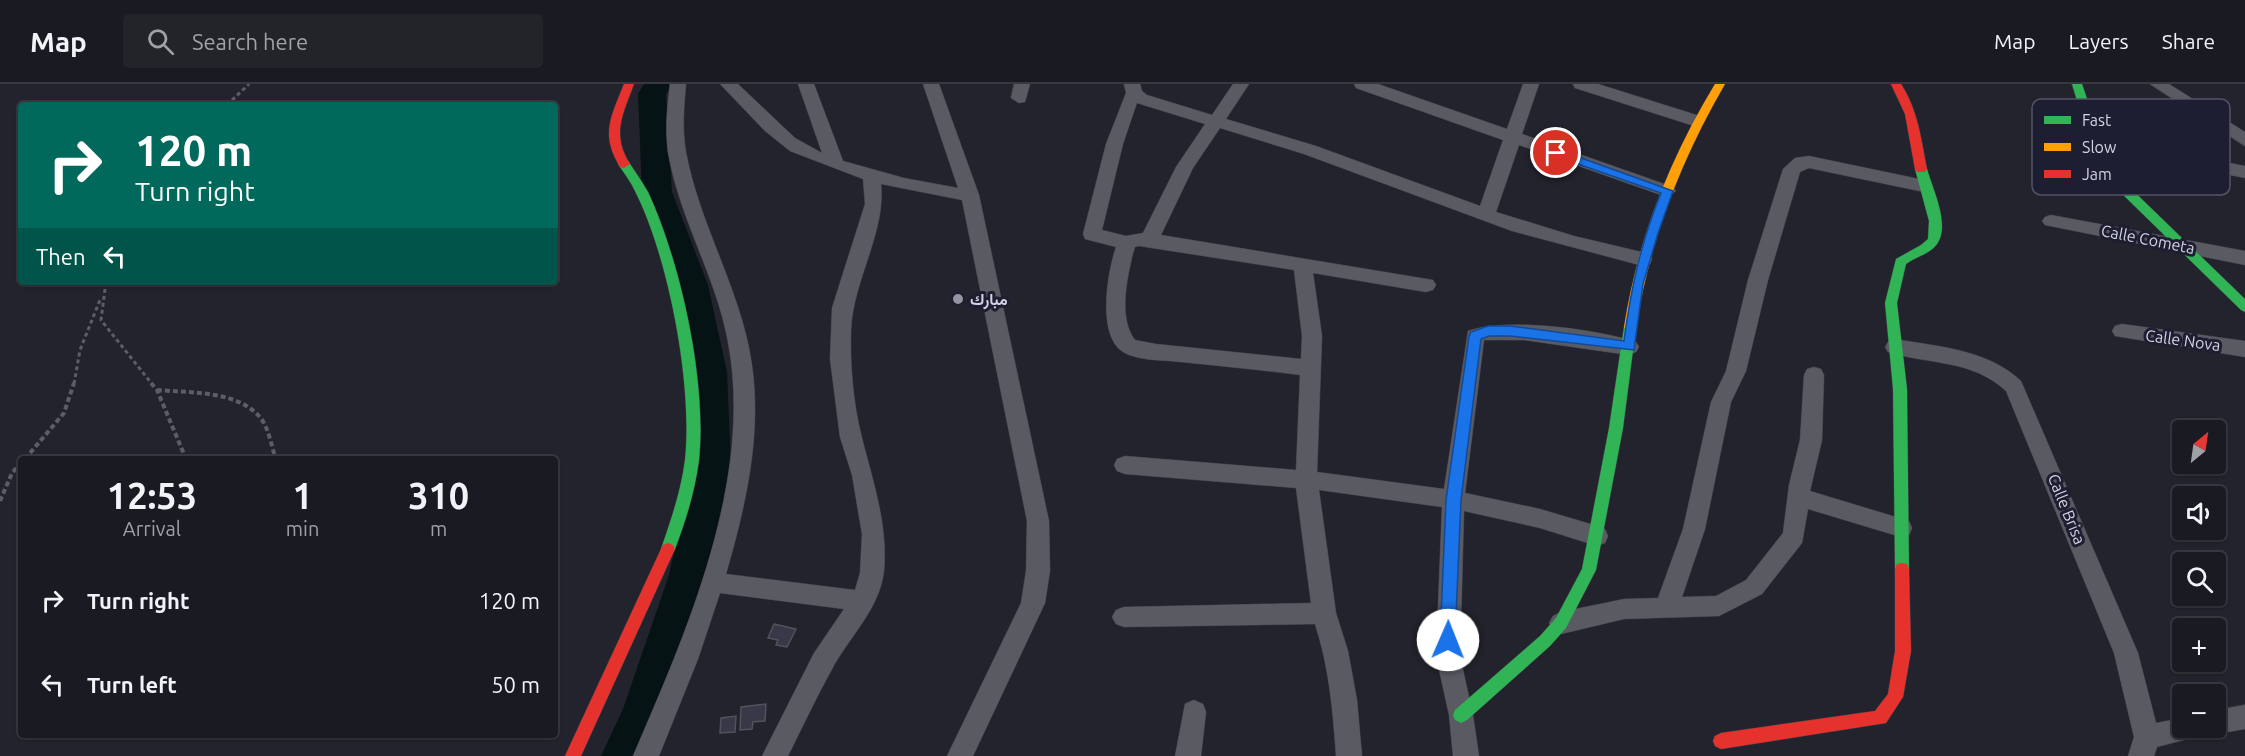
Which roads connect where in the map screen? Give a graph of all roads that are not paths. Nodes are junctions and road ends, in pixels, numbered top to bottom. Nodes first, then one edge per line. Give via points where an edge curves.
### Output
1 (629, 84) edge
2 (678, 84) edge
3 (728, 84) edge
4 (806, 84) edge
5 (931, 84) edge
6 (1240, 84) edge
7 (1362, 84) edge
8 (1531, 84) edge
9 (1581, 84) edge
10 (1720, 84) edge
11 (1896, 84) edge
12 (2077, 84) edge
13 (2158, 84) edge
14 (1133, 88) edge
15 (2082, 99) edge
16 (2181, 99) edge
17 (1214, 120) junction
18 (1697, 122) junction
19 (2230, 130) edge
20 (1511, 138) junction
21 (2245, 140) edge
22 (835, 163) junction
23 (2230, 169) edge
24 (2245, 172) edge
25 (871, 174) junction
26 (1924, 186) junction
27 (1668, 191) junction
28 (970, 195) junction
29 (2130, 195) edge
30 (1486, 215) junction
31 (2051, 221) dead end
32 (1149, 240) junction
33 (1127, 243) junction
34 (2179, 245) junction
35 (2245, 258) edge
36 (1644, 259) junction
37 (1303, 267) junction
38 (1426, 285) dead end
39 (2245, 307) edge
40 (2122, 331) dead end
41 (1629, 346) junction
42 (1895, 347) junction
43 (2245, 349) edge
44 (1311, 368) junction
45 (1814, 375) dead end
46 (1125, 465) dead end
47 (1305, 478) junction
48 (1798, 497) junction
49 (1453, 500) junction
50 (1901, 528) junction
51 (1597, 536) junction
52 (712, 582) junction
53 (863, 601) junction
54 (1666, 606) junction
55 (1324, 613) junction
56 (1124, 617) dead end
57 (1561, 623) junction
58 (1194, 712) dead end
59 (1461, 715) junction
60 (2245, 717) edge
61 (2226, 720) edge
62 (2172, 735) edge
63 (1721, 741) dead end
64 (2144, 746) edge
65 (573, 756) edge
66 (646, 756) edge
67 (775, 756) edge
68 (960, 756) edge
69 (1188, 756) edge
70 (1349, 756) edge
71 (1466, 756) edge

1 - 65 street via 611,145 638,183 666,258 691,407 692,458 682,507 666,555
2 - 52 street via 674,102 677,162 685,192 717,267 738,342 745,437 726,540
3 - 22 street via 795,146
4 - 22 street
5 - 28 street
6 - 17 street
7 - 20 street
8 - 20 street
9 - 18 street
10 - 18 street
11 - 26 street via 1911,115
12 - 15 street
13 - 16 street
14 - 17 street via 1141,99
14 - 33 street via 1122,114 1104,199 1092,234
17 - 30 street via 1310,150
17 - 32 street via 1185,167
18 - 27 street
19 - 21 street
20 - 27 street
20 - 30 street
22 - 25 street
23 - 24 street
25 - 28 street via 926,191
25 - 53 street via 874,204 843,308 840,359 851,437 864,476 873,534 872,573
26 - 42 street via 1934,216 1935,239 1923,250 1904,257 1898,266 1892,303
26 - 54 street via 1809,162 1801,162 1792,169 1758,280 1736,371 1721,402 1694,529
27 - 36 street
28 - 68 street via 1038,521 1038,571 1033,603
29 - 34 street
30 - 36 street via 1574,243
31 - 34 street, Calle Cometa
32 - 33 street
32 - 37 street
33 - 44 street via 1116,307 1118,333 1129,346
34 - 35 street, Calle Cometa
34 - 39 street
36 - 41 street via 1632,310
37 - 38 street
37 - 44 street via 1312,336
40 - 43 street, Calle Nova
41 - 49 street via 1510,331 1488,331 1475,336
41 - 51 street
42 - 50 street via 1900,389
42 - 64 street, Calle Brisa via 1987,366 2014,387 2126,653
44 - 47 street
45 - 48 street via 1811,440
46 - 47 street
47 - 49 street
47 - 55 street
48 - 50 street
48 - 54 street via 1794,536 1754,587 1719,606
49 - 51 street via 1536,517
49 - 59 street via 1448,656
50 - 63 street via 1903,651 1895,697 1880,718
51 - 57 street via 1589,570
52 - 53 street
52 - 66 street via 675,689
53 - 67 street via 823,661
54 - 57 street via 1624,609
55 - 56 street
55 - 70 street via 1345,700
57 - 59 street
58 - 69 street
59 - 71 street
60 - 61 street
62 - 64 street

